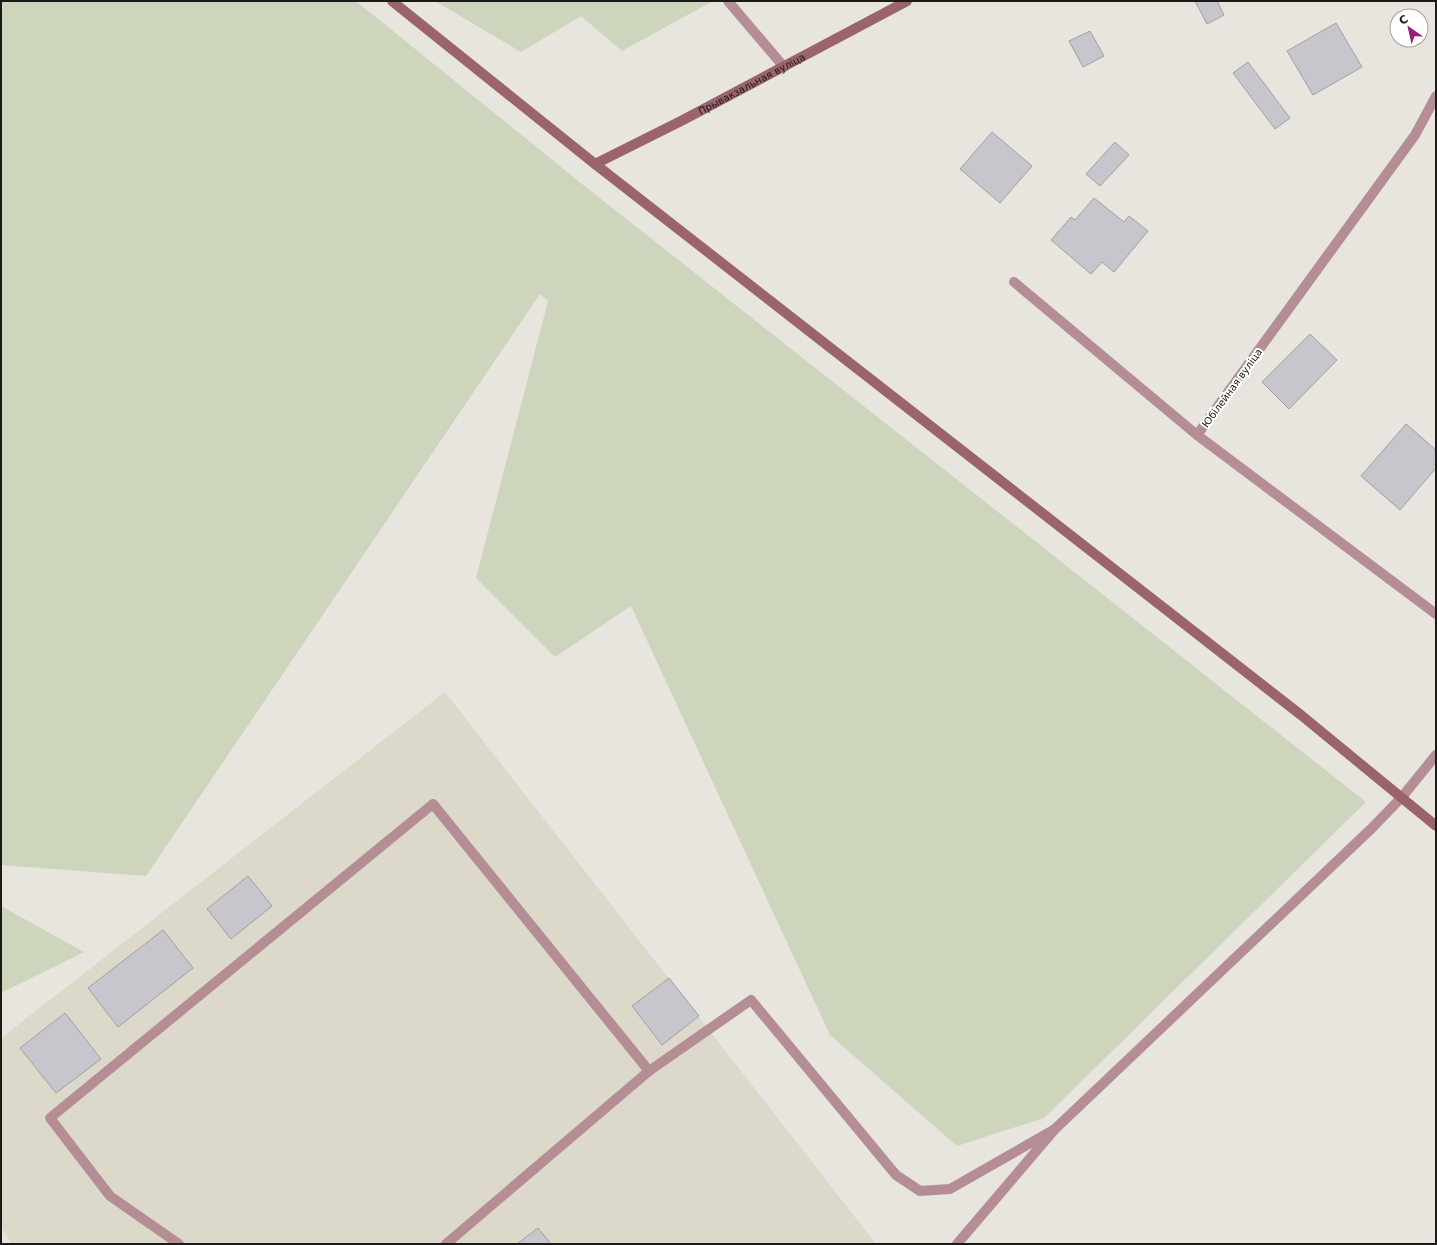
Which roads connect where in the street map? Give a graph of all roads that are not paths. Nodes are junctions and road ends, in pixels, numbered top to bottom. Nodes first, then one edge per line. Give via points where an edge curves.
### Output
1 (392, 1) edge
2 (728, 1) edge
3 (907, 1) edge
4 (784, 67) junction
5 (1436, 96) edge
6 (595, 164) junction
7 (1014, 282) dead end
8 (1198, 435) junction
9 (1436, 614) edge
10 (1436, 755) edge
11 (1402, 797) junction
12 (1436, 826) edge
13 (648, 1071) junction
14 (1055, 1129) junction
15 (963, 1242) edge
16 (179, 1244) edge
17 (446, 1244) edge

1 - 6 main road
2 - 4 street
3 - 4 main road, Прывакзальная вуліца
4 - 6 main road, Прывакзальная вуліца
5 - 8 street, Юбілейная вуліца via 1415,135
6 - 11 main road via 1301,714
7 - 8 street
8 - 9 street, Юбілейная вуліца
10 - 11 street
11 - 12 main road
11 - 14 street
13 - 14 street via 751,1000 896,1175 920,1191 950,1188
13 - 16 street via 434,804 50,1118 110,1196
13 - 17 street
14 - 15 street

